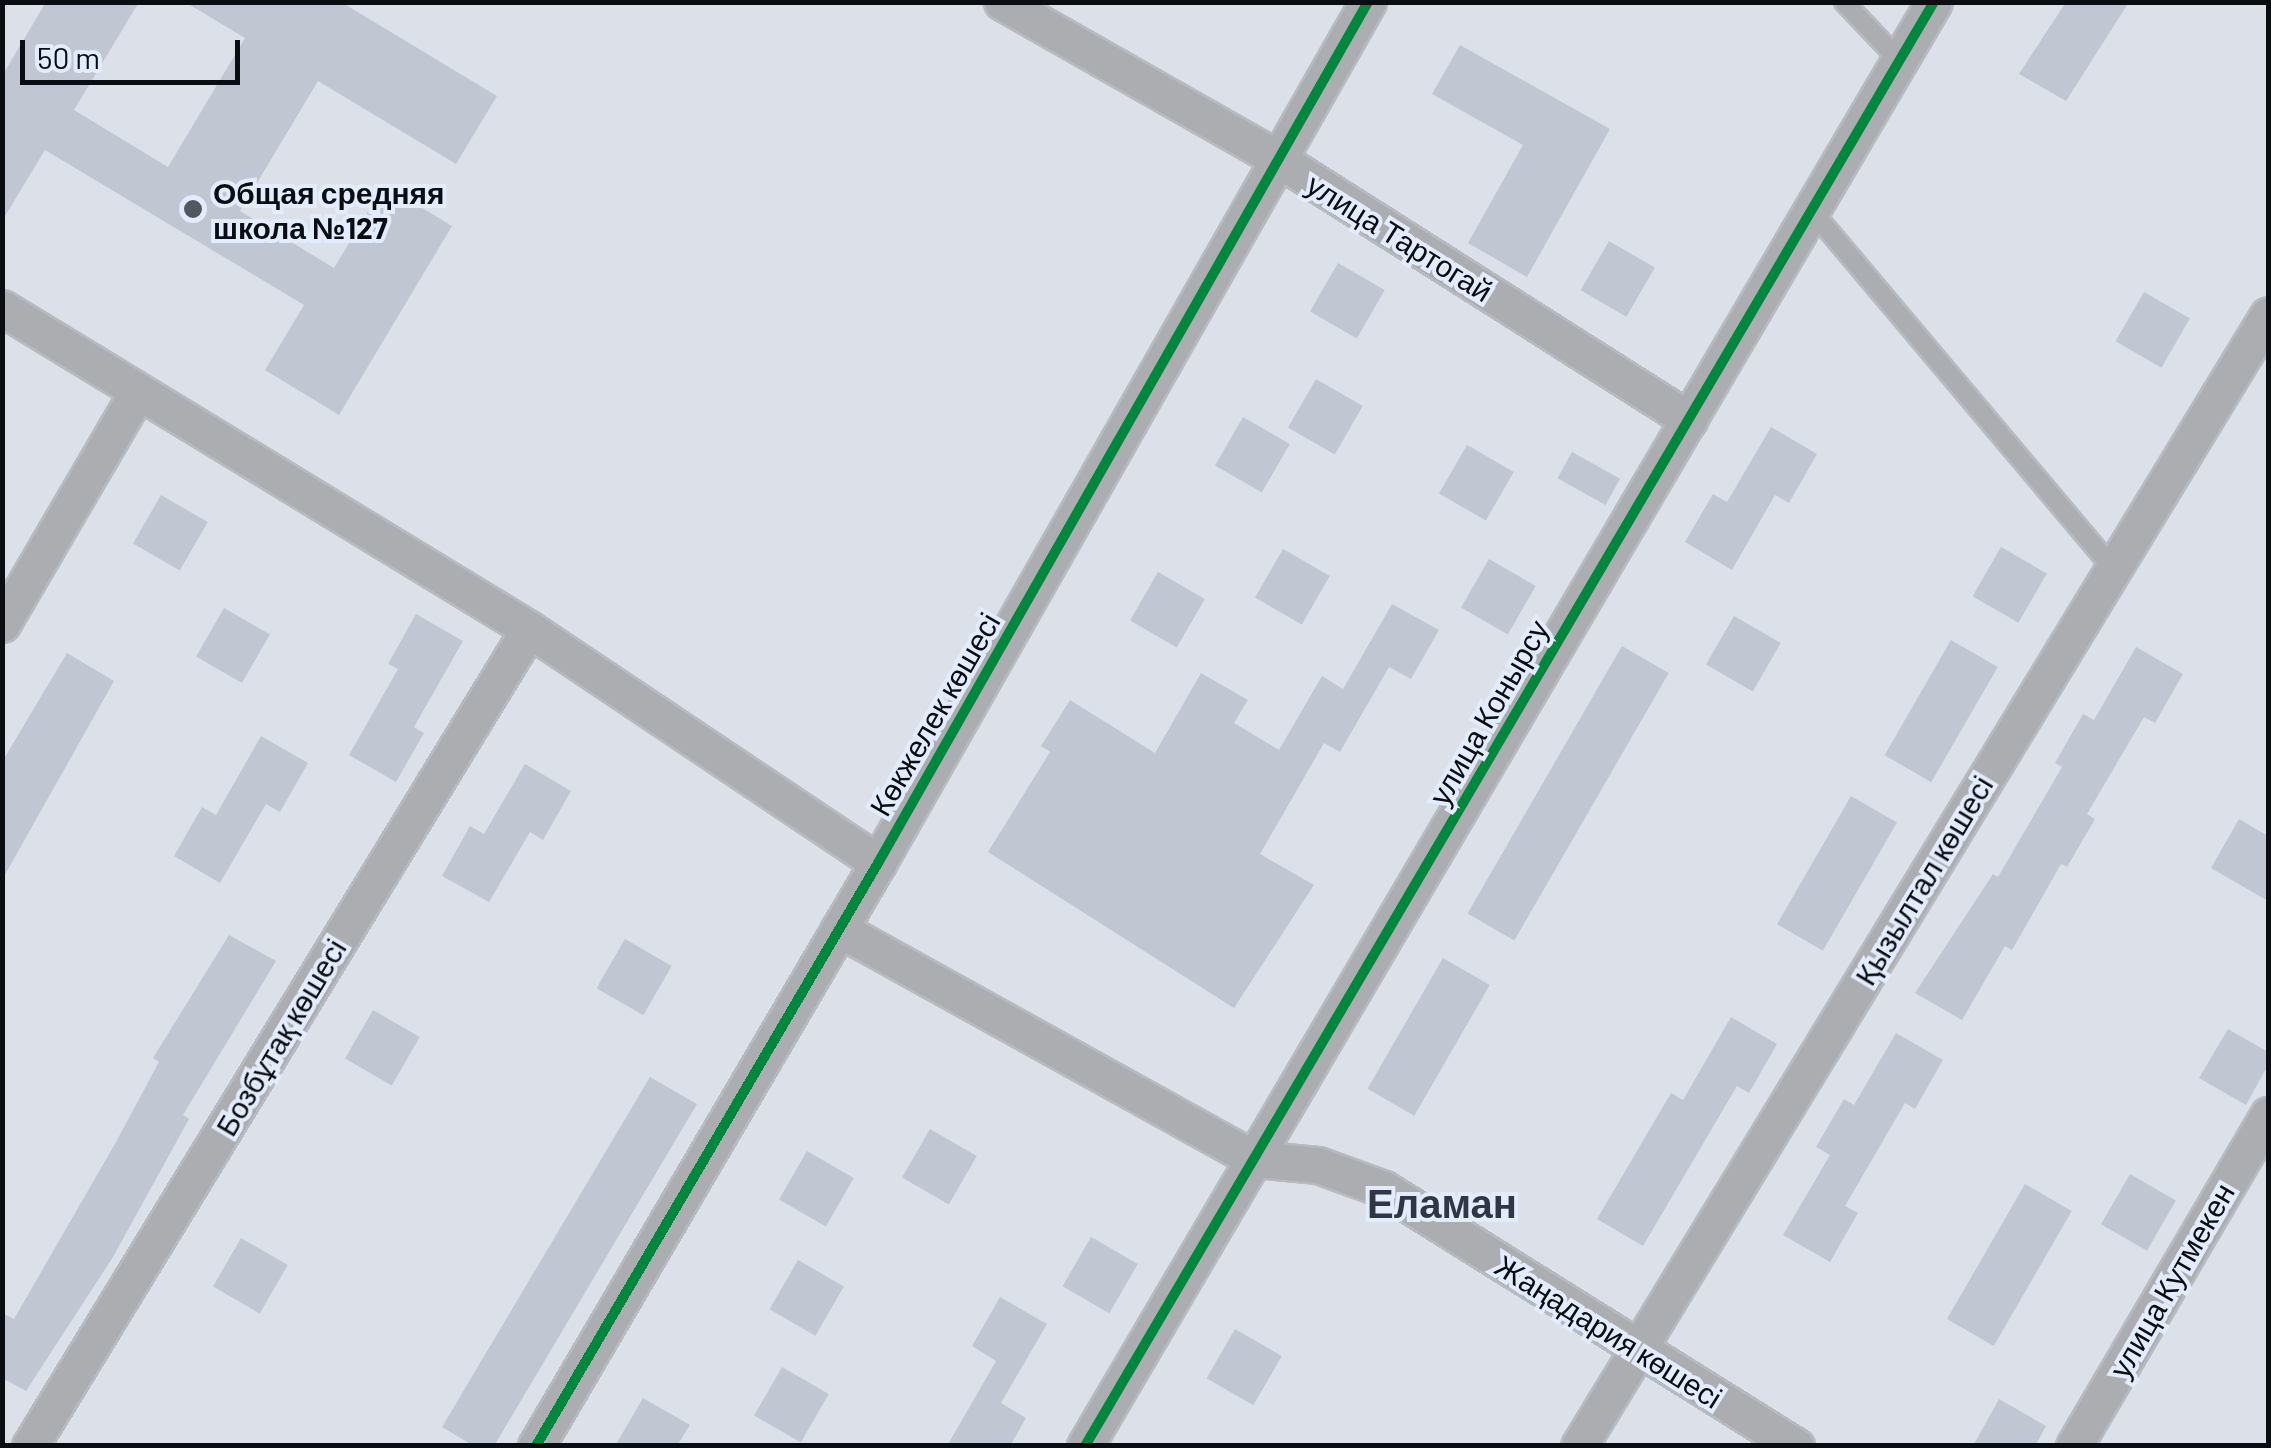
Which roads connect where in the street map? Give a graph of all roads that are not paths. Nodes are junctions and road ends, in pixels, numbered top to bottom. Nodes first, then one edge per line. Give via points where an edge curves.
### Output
1 (1002, 2) edge
2 (1368, 2) edge
3 (1844, 2) edge
4 (1934, 2) edge
5 (1900, 61) junction
6 (1278, 159) junction
7 (1812, 211) junction
8 (2, 308) edge
9 (2268, 315) edge
10 (137, 393) junction
11 (1689, 420) junction
12 (2113, 568) junction
13 (2, 624) edge
14 (529, 629) junction
15 (878, 863) junction
16 (838, 929) junction
17 (2268, 1115) edge
18 (1254, 1159) junction
19 (1635, 1350) junction
20 (30, 1446) edge
21 (536, 1446) edge
22 (1085, 1446) edge
23 (1580, 1446) edge
24 (1796, 1446) edge
25 (2074, 1446) edge

1 - 6 street, улица Тартогай
2 - 6 street, Көкжелек көшесі
3 - 5 lane
4 - 5 street, улица Конырсу
5 - 7 street, улица Конырсу
6 - 11 street, улица Тартогай
6 - 15 street, Көкжелек көшесі
7 - 11 street, улица Конырсу
7 - 12 lane
8 - 10 street
9 - 12 street, Қызылтал көшесі
10 - 13 street
10 - 14 street
11 - 18 street, улица Конырсу
12 - 19 street, Қызылтал көшесі
14 - 15 street
14 - 20 street, Бозбұтақ көшесі
15 - 16 street, Көкжелек көшесі
16 - 18 street
16 - 21 street, Көкжелек көшесі
17 - 25 street, улица Кутмекен
18 - 19 street, Жаңадария көшесі via 1318,1165 1384,1189
18 - 22 street, улица Конырсу
19 - 23 street, Қызылтал көшесі
19 - 24 street, Жаңадария көшесі

